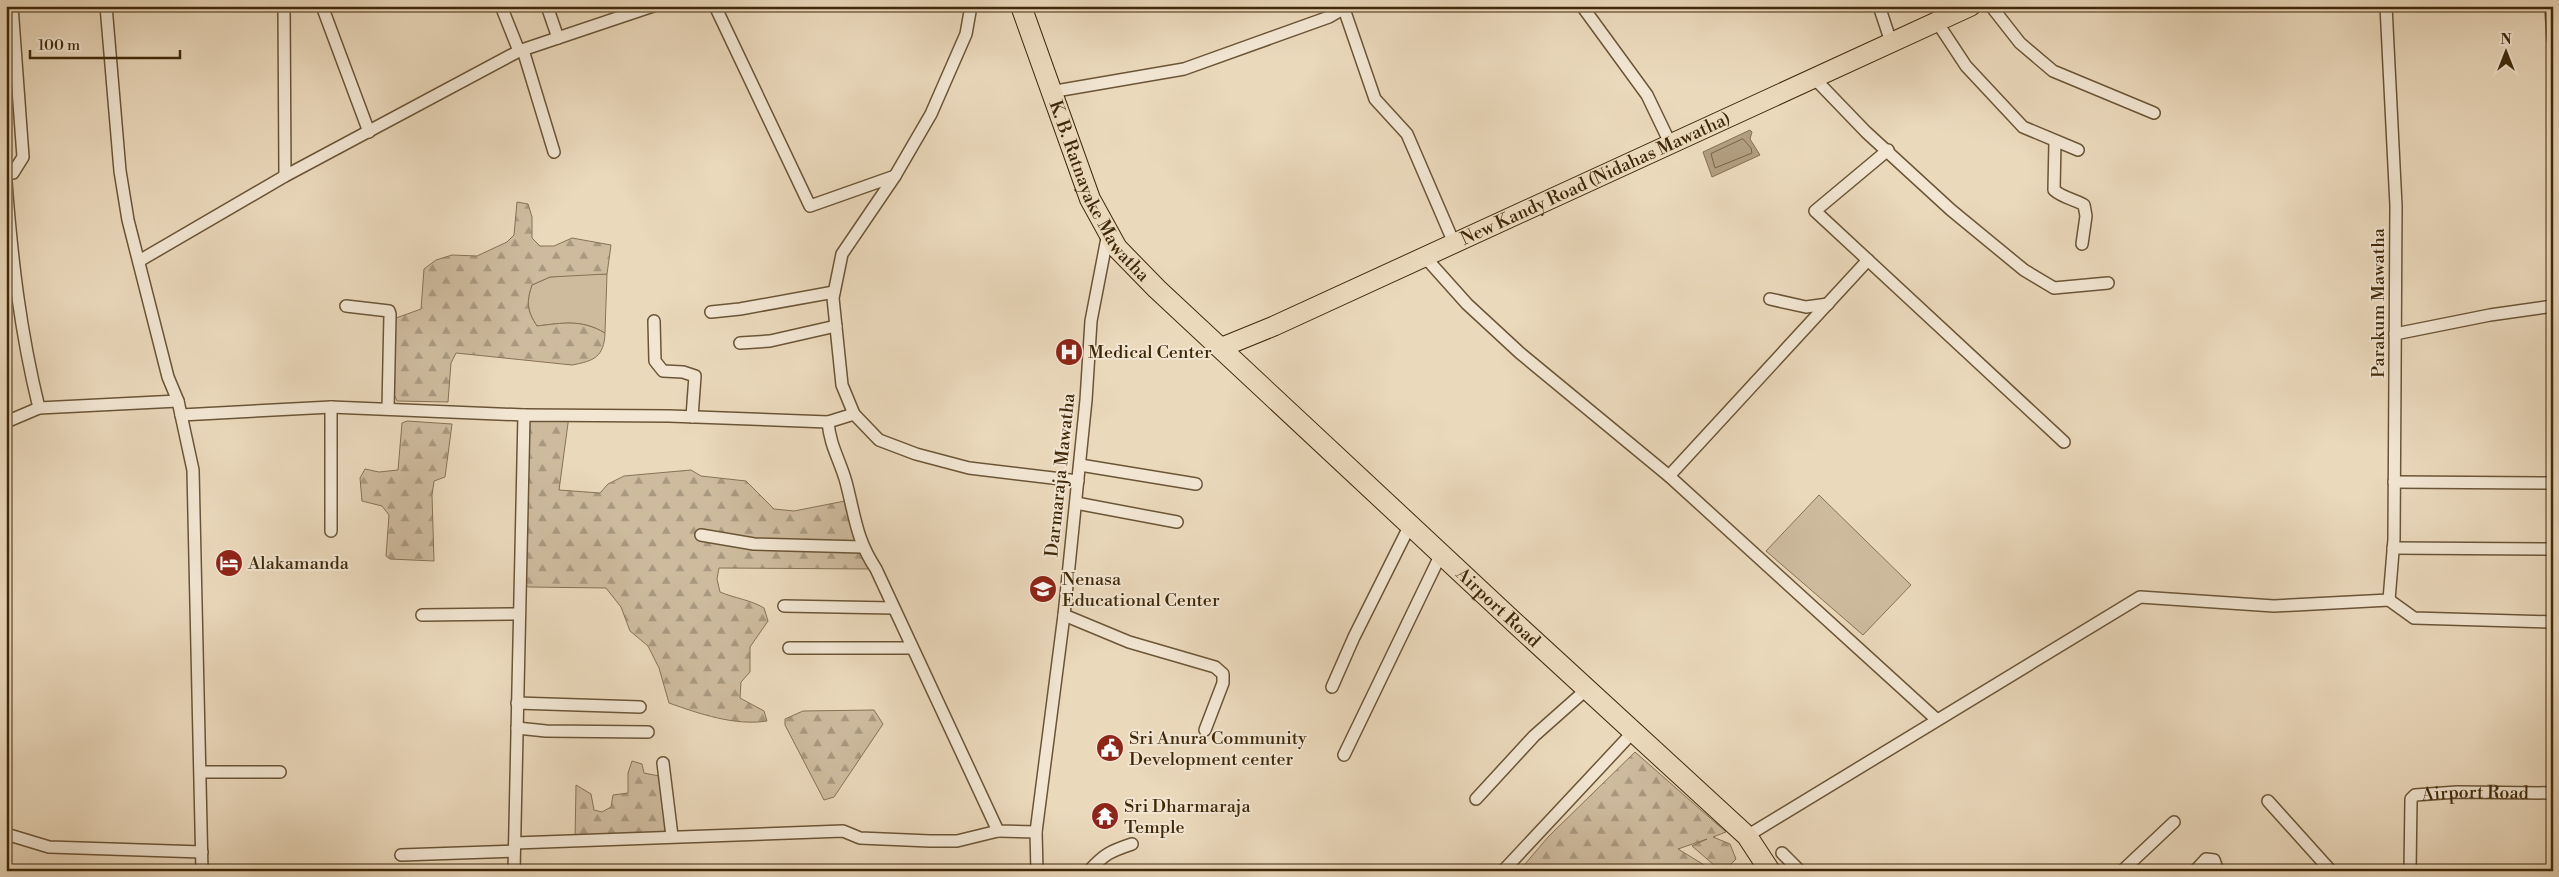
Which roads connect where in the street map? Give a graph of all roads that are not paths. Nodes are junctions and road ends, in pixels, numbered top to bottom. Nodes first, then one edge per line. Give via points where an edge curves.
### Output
1 (12, 6) edge
2 (106, 6) edge
3 (284, 6) edge
4 (322, 6) edge
5 (501, 6) edge
6 (546, 6) edge
7 (652, 6) edge
8 (715, 6) edge
9 (972, 6) edge
10 (1021, 6) edge
11 (1582, 6) edge
12 (1879, 6) edge
13 (1971, 6) edge
14 (1991, 6) edge
15 (2386, 6) edge
16 (2551, 6) edge
17 (1346, 8) edge
18 (1937, 22) junction
19 (558, 38) junction
20 (2553, 39) edge
21 (1891, 42) junction
22 (521, 50) junction
23 (1814, 78) junction
24 (1050, 92) junction
25 (2154, 113) dead end
26 (369, 132) junction
27 (2055, 140) junction
28 (1671, 145) junction
29 (1888, 150) junction
30 (2078, 150) dead end
31 (554, 152) dead end
32 (6, 173) edge
33 (284, 176) junction
34 (895, 176) junction
35 (6, 182) edge
36 (1108, 233) junction
37 (1454, 243) junction
38 (2082, 244) dead end
39 (1425, 257) junction
40 (1868, 260) junction
41 (139, 261) junction
42 (2108, 283) dead end
43 (834, 292) junction
44 (1770, 299) dead end
45 (1828, 304) junction
46 (346, 306) dead end
47 (2553, 306) edge
48 (711, 312) dead end
49 (654, 322) dead end
50 (836, 326) junction
51 (2395, 334) junction
52 (740, 343) dead end
53 (1220, 348) junction
54 (178, 401) junction
55 (332, 407) junction
56 (39, 408) junction
57 (388, 409) junction
58 (854, 414) junction
59 (181, 415) junction
60 (524, 415) junction
61 (692, 417) junction
62 (6, 422) edge
63 (828, 422) junction
64 (2064, 442) dead end
65 (1080, 465) junction
66 (1668, 476) junction
67 (1078, 482) junction
68 (2394, 482) junction
69 (2553, 483) edge
70 (1196, 484) dead end
71 (1076, 503) junction
72 (1178, 522) dead end
73 (1410, 525) junction
74 (331, 531) dead end
75 (701, 535) dead end
76 (862, 547) junction
77 (2393, 548) junction
78 (2553, 549) edge
79 (1441, 554) junction
80 (2389, 600) junction
81 (784, 606) dead end
82 (893, 608) junction
83 (519, 614) junction
84 (422, 615) dead end
85 (1064, 615) junction
86 (2553, 622) edge
87 (789, 648) dead end
88 (911, 648) junction
89 (1332, 687) dead end
90 (1587, 689) junction
91 (517, 703) junction
92 (640, 707) dead end
93 (1936, 719) junction
94 (517, 728) junction
95 (1206, 730) dead end
96 (648, 732) dead end
97 (1632, 732) junction
98 (1344, 755) dead end
99 (663, 763) dead end
100 (200, 772) junction
101 (280, 772) dead end
102 (2553, 793) edge
103 (1476, 799) dead end
104 (2268, 801) dead end
105 (2174, 822) dead end
106 (998, 831) junction
107 (1036, 832) junction
108 (6, 834) edge
109 (672, 836) junction
110 (1747, 836) junction
111 (1132, 844) dead end
112 (515, 847) junction
113 (202, 852) junction
114 (1782, 853) dead end
115 (401, 855) dead end
116 (202, 871) edge
117 (514, 871) edge
118 (1037, 871) edge
119 (1089, 871) edge
120 (1503, 871) edge
121 (1770, 871) edge
122 (1800, 871) edge
123 (2122, 871) edge
124 (2195, 871) edge
125 (2218, 871) edge
126 (2331, 871) edge
127 (2410, 871) edge

1 - 32 street via 23,158 13,173
2 - 41 street via 120,171
3 - 33 street
4 - 26 street
5 - 22 street
6 - 19 street
7 - 19 street
8 - 34 street via 810,206
9 - 34 street via 966,34 931,114
10 - 24 highway, K. B. Ratnayake Mawatha
11 - 28 street via 1647,95
12 - 21 street
13 - 18 main road, New Kandy Road (Nidahas Mawatha)
14 - 25 street via 2020,43 2053,71
15 - 51 street, Parakum Mawatha via 2396,206
16 - 20 street
17 - 24 street via 1184,70
17 - 37 street via 1375,99 1408,134
18 - 21 main road, New Kandy Road (Nidahas Mawatha)
18 - 27 street via 1966,66 2023,127
19 - 22 street
21 - 23 main road, New Kandy Road (Nidahas Mawatha)
22 - 26 street
22 - 31 street
23 - 28 main road, New Kandy Road (Nidahas Mawatha)
23 - 29 street
24 - 36 highway, K. B. Ratnayake Mawatha via 1090,200
26 - 33 street
27 - 30 street
27 - 38 street via 2054,190 2062,198 2074,199 2084,205 2086,216
28 - 37 main road, New Kandy Road (Nidahas Mawatha)
29 - 40 street via 1815,211
29 - 42 street via 1951,210 2024,270 2054,288
33 - 41 street
34 - 43 street via 842,254
35 - 56 street via 13,274
36 - 53 highway, K. B. Ratnayake Mawatha via 1142,276
36 - 65 street, Darmaraja Mawatha via 1091,321
37 - 39 main road, New Kandy Road (Nidahas Mawatha)
39 - 53 main road, New Kandy Road (Nidahas Mawatha)
39 - 66 street via 1520,354
40 - 45 street
40 - 64 street
41 - 54 street via 168,377
43 - 48 street
43 - 50 street
44 - 45 street via 1806,307
45 - 66 street
46 - 57 street via 389,311
47 - 51 street
49 - 61 street via 654,361 663,371 695,376
50 - 52 street
50 - 58 street via 842,385
51 - 68 street, Parakum Mawatha
53 - 73 highway, Airport Road
54 - 56 street
54 - 59 street
55 - 57 street
55 - 59 street
55 - 74 street
56 - 62 street
57 - 60 street
58 - 63 street
58 - 67 street via 879,440 916,454 969,468
59 - 100 street via 193,470
60 - 61 street
60 - 83 street
61 - 63 street
63 - 76 street via 830,441 845,480
65 - 67 street, Darmaraja Mawatha
65 - 70 street
66 - 93 street
67 - 71 street, Darmaraja Mawatha
68 - 69 street
68 - 77 street, Parakum Mawatha
71 - 72 street
71 - 85 street, Darmaraja Mawatha
73 - 79 highway, Airport Road
73 - 89 street
75 - 76 street via 754,544
76 - 82 street
77 - 78 street
77 - 80 street, Parakum Mawatha
79 - 90 highway, Airport Road
79 - 98 street
80 - 86 street via 2414,618
80 - 93 street via 2274,606 2140,597 2018,673
81 - 82 street
82 - 88 street
83 - 84 street
83 - 91 street
85 - 95 street via 1129,642 1215,667 1223,674 1223,683
85 - 107 street, Darmaraja Mawatha
87 - 88 street
88 - 106 street
90 - 97 highway, Airport Road
90 - 103 street via 1534,736
91 - 92 street
91 - 94 street
93 - 110 street
94 - 96 street
94 - 112 street
97 - 110 highway, Airport Road
97 - 120 street
99 - 109 street
100 - 101 street
100 - 113 street
102 - 127 street, Airport Road via 2415,795 2411,799
104 - 126 street
105 - 123 street
106 - 107 street
106 - 109 street via 957,841 860,838 843,830
107 - 118 street, Darmaraja Mawatha
108 - 113 street via 49,847
109 - 112 street
110 - 121 highway, Airport Road
111 - 119 street via 1109,851
112 - 115 street
112 - 117 street
113 - 116 street
114 - 122 street
124 - 125 street via 2206,859 2214,860

